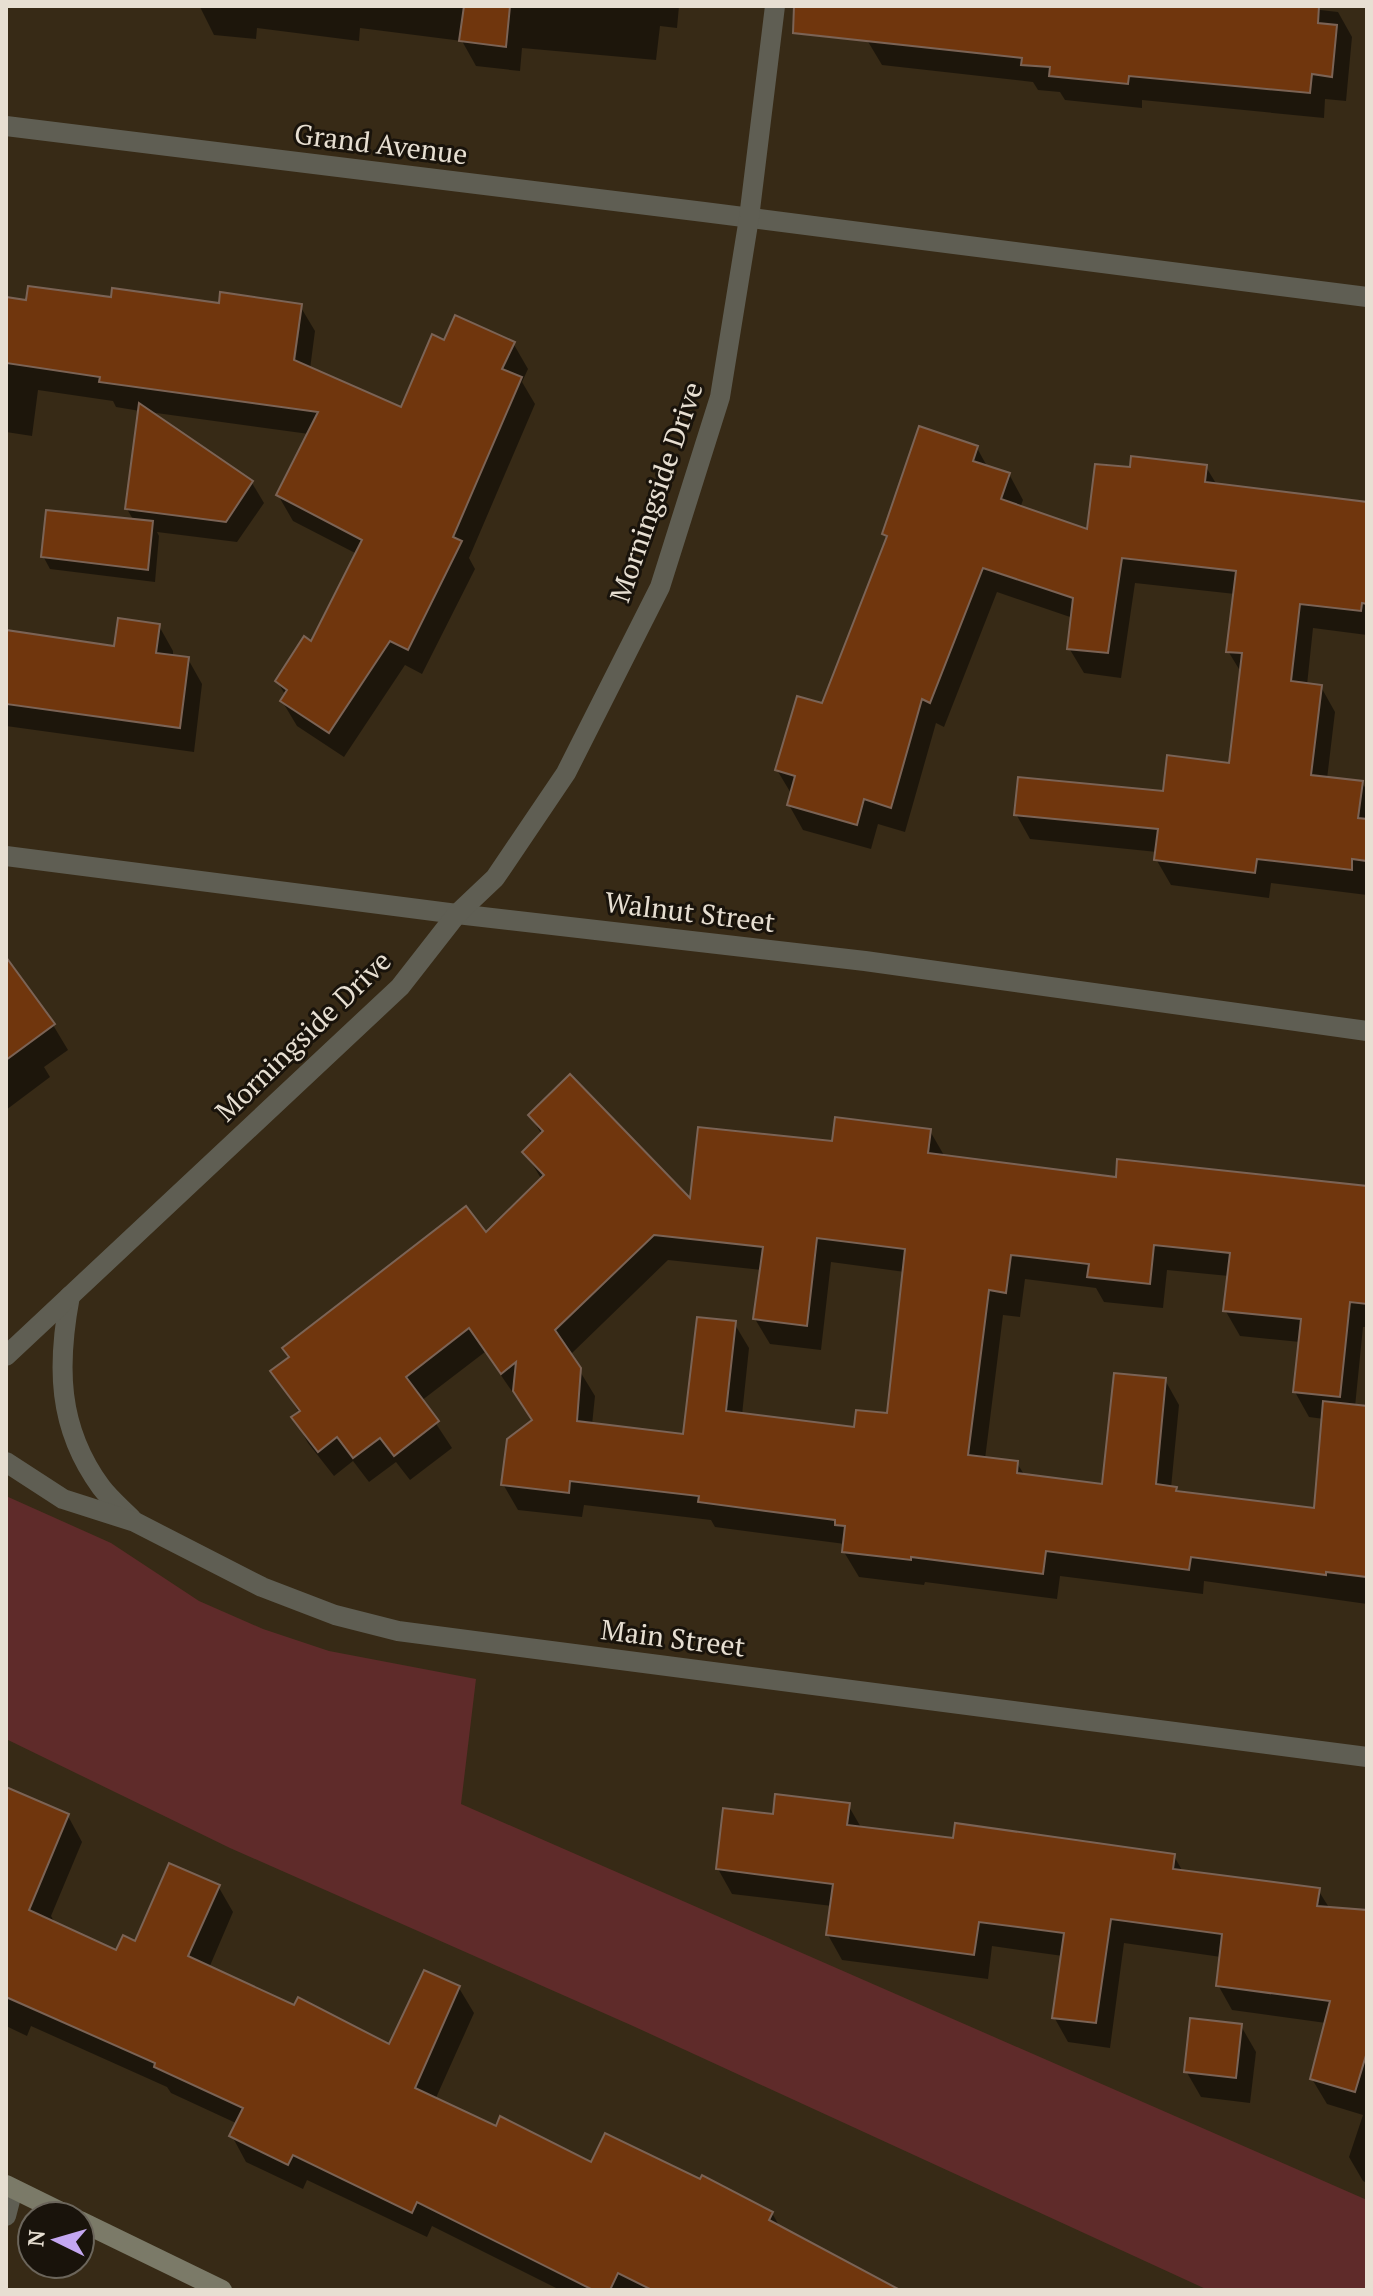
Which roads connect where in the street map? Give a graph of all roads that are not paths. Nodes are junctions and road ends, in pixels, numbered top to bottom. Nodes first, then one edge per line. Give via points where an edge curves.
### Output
1 (775, 6) edge
2 (6, 126) edge
3 (749, 218) junction
4 (1367, 297) edge
5 (6, 856) edge
6 (457, 914) junction
7 (1367, 1031) edge
8 (70, 1296) junction
9 (6, 1356) edge
10 (6, 1462) edge
11 (135, 1522) junction
12 (1367, 1757) edge
13 (10, 2187) edge
14 (36, 2200) edge
15 (6, 2216) edge
16 (96, 2229) edge
17 (222, 2290) edge

1 - 3 street, Morningside Drive
2 - 3 street, Grand Avenue
3 - 4 street
3 - 6 street, Morningside Drive via 720,397 660,587 566,773 495,878
5 - 6 street, Walnut Street
6 - 7 street, Walnut Street via 865,961
6 - 8 street, Morningside Drive via 400,987
8 - 9 street, Morningside Drive
8 - 11 street via 61,1381 67,1421 102,1488
10 - 11 street, Main Street via 63,1499
11 - 12 street, Main Street via 262,1587 335,1615 398,1631
13 - 14 main road
13 - 15 street
16 - 17 main road

